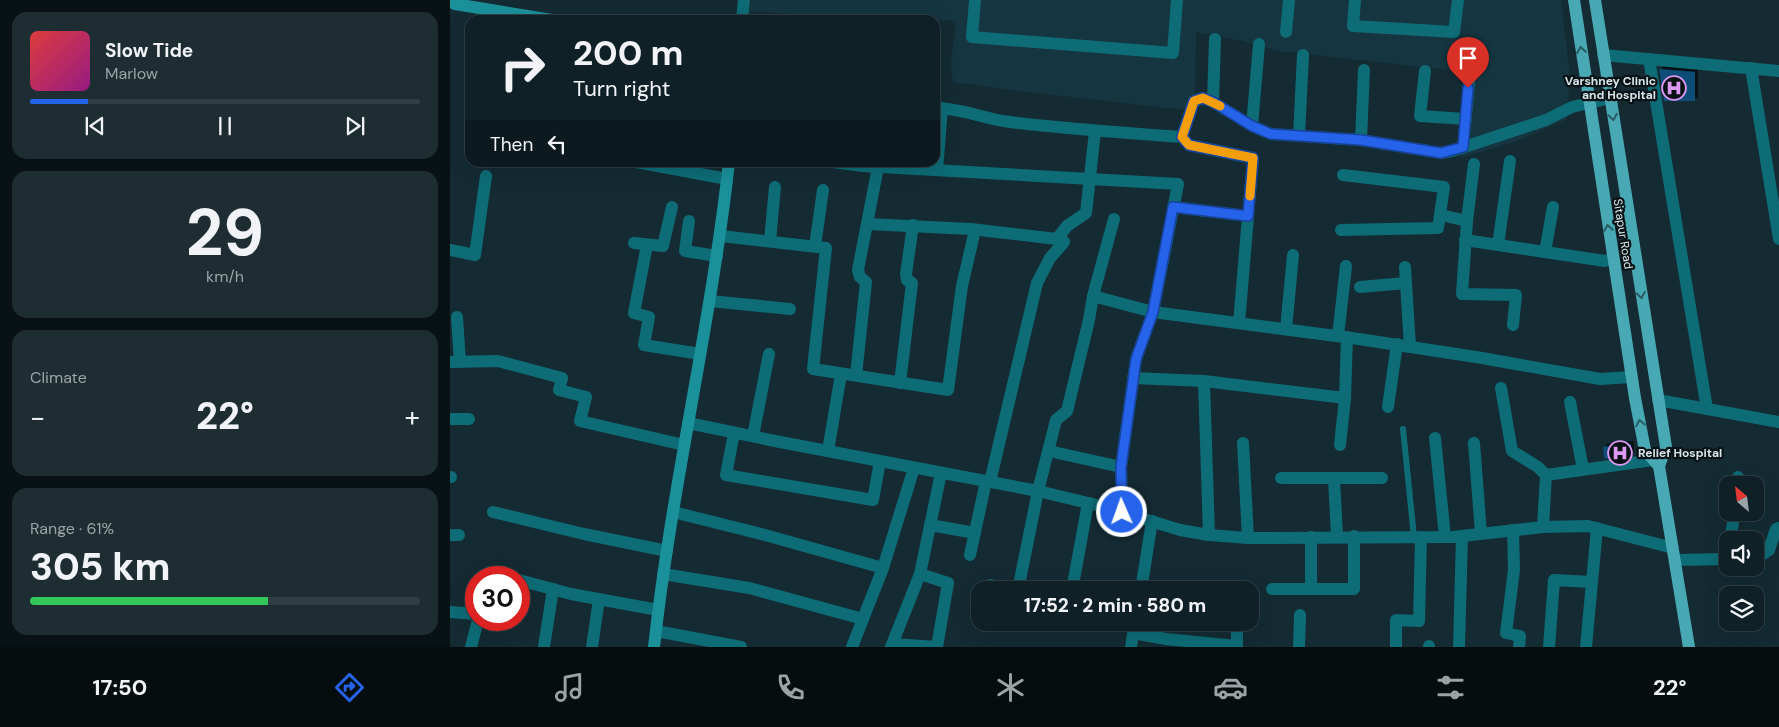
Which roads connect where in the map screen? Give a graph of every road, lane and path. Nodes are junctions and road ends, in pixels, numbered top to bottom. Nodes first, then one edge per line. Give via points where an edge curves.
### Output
1 (744, 0) edge
2 (975, 0) edge
3 (1177, 0) edge
4 (1289, 0) edge
5 (1355, 0) edge
6 (1458, 0) edge
7 (1574, 0) edge
8 (1595, 0) edge
9 (450, 1) edge
10 (522, 15) edge
11 (742, 15) edge
12 (1286, 32) dead end
13 (1215, 39) dead end
14 (1259, 44) dead end
15 (1303, 55) dead end
16 (1603, 55) junction
17 (1650, 59) junction
18 (1751, 68) junction
19 (1364, 70) dead end
20 (1424, 71) dead end
21 (1779, 71) edge
22 (1470, 72) dead end
23 (1610, 98) junction
24 (1213, 102) junction
25 (1589, 102) junction
26 (940, 108) edge
27 (1466, 119) junction
28 (1252, 126) junction
29 (1095, 131) junction
30 (1299, 136) junction
31 (1182, 137) junction
32 (1361, 140) junction
33 (1463, 147) junction
34 (1766, 157) junction
35 (1779, 158) edge
36 (1510, 161) dead end
37 (1474, 164) dead end
38 (663, 167) edge
39 (728, 167) edge
40 (879, 167) edge
41 (902, 167) edge
42 (937, 167) edge
43 (937, 170) junction
44 (1343, 175) dead end
45 (486, 176) dead end
46 (727, 179) junction
47 (1090, 179) junction
48 (775, 187) dead end
49 (823, 190) dead end
50 (1173, 207) junction
51 (672, 208) dead end
52 (1553, 208) dead end
53 (1441, 215) junction
54 (1248, 216) junction
55 (1114, 219) dead end
56 (689, 221) dead end
57 (1467, 221) junction
58 (867, 224) junction
59 (913, 225) junction
60 (975, 230) junction
61 (1341, 230) dead end
62 (1778, 231) edge
63 (721, 236) junction
64 (1057, 240) junction
65 (1465, 240) junction
66 (770, 241) junction
67 (1498, 245) junction
68 (815, 246) junction
69 (450, 250) edge
70 (1545, 252) junction
71 (1293, 255) dead end
72 (717, 256) junction
73 (1613, 258) junction
74 (1346, 266) dead end
75 (1405, 267) dead end
76 (1406, 283) junction
77 (1360, 287) dead end
78 (1092, 296) junction
79 (710, 301) junction
80 (790, 309) dead end
81 (1153, 312) junction
82 (457, 317) dead end
83 (1239, 323) junction
84 (1514, 326) dead end
85 (1286, 329) junction
86 (1343, 337) junction
87 (1397, 344) junction
88 (1410, 346) junction
89 (700, 354) junction
90 (769, 354) dead end
91 (455, 362) edge
92 (841, 374) junction
93 (856, 375) junction
94 (1631, 377) junction
95 (1133, 378) junction
96 (1204, 381) junction
97 (900, 383) junction
98 (1502, 388) dead end
99 (1345, 398) junction
100 (1658, 400) junction
101 (1570, 402) dead end
102 (1388, 408) dead end
103 (1707, 409) junction
104 (450, 419) edge
105 (469, 419) dead end
106 (1779, 422) edge
107 (688, 423) junction
108 (1403, 430) dead end
109 (734, 432) junction
110 (753, 436) junction
111 (1435, 438) dead end
112 (1474, 443) dead end
113 (1243, 444) dead end
114 (684, 445) junction
115 (1340, 445) dead end
116 (828, 451) junction
117 (1049, 451) junction
118 (880, 461) junction
119 (1656, 463) junction
120 (1121, 467) junction
121 (914, 468) junction
122 (1583, 469) junction
123 (940, 473) junction
124 (1546, 475) junction
125 (1281, 478) dead end
126 (1382, 478) dead end
127 (1334, 479) junction
128 (988, 481) junction
129 (1038, 491) junction
130 (1088, 503) junction
131 (493, 512) dead end
132 (673, 512) junction
133 (1122, 512) junction
134 (1152, 521) junction
135 (930, 525) junction
136 (1542, 527) junction
137 (1597, 528) junction
138 (1779, 528) edge
139 (1513, 530) junction
140 (975, 533) junction
141 (1481, 533) junction
142 (1209, 535) junction
143 (1337, 536) junction
144 (1354, 536) junction
145 (1445, 536) junction
146 (1462, 536) junction
147 (1311, 537) junction
148 (1417, 537) junction
149 (1248, 538) junction
150 (1673, 548) junction
151 (667, 551) junction
152 (970, 554) dead end
153 (1764, 554) edge
154 (1719, 556) edge
155 (1676, 560) junction
156 (883, 568) junction
157 (663, 574) junction
158 (920, 574) junction
159 (1020, 581) edge
160 (1074, 581) edge
161 (1142, 581) edge
162 (1591, 582) junction
163 (530, 583) edge
164 (552, 589) junction
165 (1272, 589) dead end
166 (1311, 589) junction
167 (599, 599) junction
168 (658, 610) junction
169 (450, 612) edge
170 (465, 613) edge
171 (1300, 615) dead end
172 (863, 619) junction
173 (475, 631) edge
174 (656, 631) junction
175 (1134, 631) edge
176 (1140, 631) edge
177 (1237, 631) edge
178 (1165, 643) edge
179 (721, 645) edge
180 (892, 645) edge
181 (471, 647) edge
182 (544, 647) edge
183 (592, 647) edge
184 (654, 647) edge
185 (741, 647) edge
186 (852, 647) edge
187 (937, 647) edge
188 (1131, 647) edge
189 (1237, 647) edge
190 (1299, 647) edge
191 (1396, 647) edge
192 (1459, 647) edge
193 (1518, 647) edge
194 (1549, 647) edge
195 (1586, 647) edge
196 (1689, 647) edge

1 - 11 street
2 - 3 street via 972,37 1172,53
4 - 12 street
5 - 6 street via 1353,26 1454,32
25 -> 7 main road, Sitapur Road
8 - 16 main road, Sitapur Road
9 - 10 street
13 - 24 street
14 - 28 street
15 - 30 street
16 - 17 street
16 - 23 main road, Sitapur Road
17 - 18 street
17 - 103 street
18 - 21 street
18 - 34 street
19 - 32 street
20 - 27 street via 1420,116
22 - 27 street
23 - 25 street
23 -> 100 main road, Sitapur Road
24 - 28 street
24 - 31 street via 1203,98 1194,101
25 - 33 street
73 -> 25 main road, Sitapur Road
26 - 29 street via 1007,121
27 - 33 street
28 - 30 street via 1271,134
29 - 31 street
29 - 47 street
30 - 32 street
31 - 54 street via 1189,145 1253,158
32 - 33 street via 1441,153
34 - 35 street
34 - 62 street
36 - 67 street
37 - 57 street
38 - 46 street
39 - 46 street
40 - 58 street
41 - 43 street
42 - 43 street
43 - 47 street
44 - 53 street via 1444,187
45 - 69 street via 475,255
46 - 63 street
47 - 50 street via 1178,184
47 - 64 street via 1086,213 1067,226
48 - 66 street
49 - 68 street
50 - 54 street
50 - 81 street
51 - 89 street via 663,246 640,244 634,312 649,318 644,345
52 - 70 street
53 - 57 street
53 - 61 street via 1438,228
54 - 83 street
55 - 78 street
56 - 72 street via 685,251
57 - 65 street
58 - 59 street
58 - 93 street via 858,270 866,282
59 - 60 street
59 - 97 street via 906,274 912,283
60 - 64 street
60 - 97 street via 962,286 948,390
63 - 66 street
63 - 72 street
64 - 128 street via 1064,242 1050,258 1037,283
65 - 67 street
65 - 84 street via 1462,294 1516,295
66 - 68 street
67 - 70 street
68 - 92 street via 826,248 813,369
70 - 73 street via 1605,261
71 - 85 street
72 - 79 street
73 - 94 main road, Sitapur Road
74 - 86 street
75 - 76 street
76 - 77 street
76 - 88 street
78 - 81 street
78 - 117 street via 1067,411 1056,420
79 - 80 street
79 - 89 street
81 - 83 street
81 - 95 street via 1136,359
82 - 91 street
83 - 85 street
85 - 86 street
86 - 87 street
86 - 99 street
87 - 88 street
87 - 102 street
88 - 94 street via 1600,379
89 - 107 street
90 - 110 street
91 - 114 street via 498,362 562,378 559,390 586,397 580,421
92 - 93 street
92 - 116 street
93 - 97 street
119 -> 94 main road, Sitapur Road via 1645,450
95 - 96 street
95 - 120 street
96 - 99 street
96 - 142 street
98 - 124 street via 1512,451
99 - 115 street
100 - 103 street
100 - 119 main road, Sitapur Road via 1666,447
101 - 122 street
103 - 106 street
104 - 105 street
107 - 109 street
107 - 114 street
108 - 148 lane
109 - 110 street
109 - 118 street via 726,475 873,500
110 - 116 street
111 - 145 street
112 - 141 street
113 - 149 street
114 - 132 street
116 - 118 street
117 - 120 street
117 - 129 street
118 - 121 street
119 - 122 street
119 - 150 main road, Sitapur Road
120 - 133 street
121 - 123 street
121 - 156 street
122 - 124 street
123 - 128 street
123 - 135 street
124 - 136 street
125 - 127 street
126 - 127 street
127 - 143 street
128 - 129 street
128 - 140 street
129 - 130 street
129 - 159 street
130 - 133 street
130 - 160 street
131 - 151 street
132 - 151 street
132 - 156 street
133 - 134 street
134 - 142 street
134 - 161 street
135 - 140 street
135 - 158 street
136 - 137 street
136 - 139 street
137 - 150 street
137 - 162 street
138 - 153 street
139 - 141 street
139 - 193 street via 1514,570 1506,633 1520,636
140 - 152 street
141 - 146 street
142 - 149 street
143 - 144 street
143 - 147 street
144 - 148 street
144 - 166 street via 1354,589
145 - 146 street
145 - 148 street
146 - 192 street
147 - 149 street
147 - 166 street
148 - 191 street via 1419,622 1396,620
150 - 155 main road, Sitapur Road
151 - 157 street
154 - 155 street
155 - 196 main road, Sitapur Road
156 - 172 street
157 - 168 street
157 - 172 street via 749,588
158 - 180 street
158 - 187 street via 948,583
162 - 194 street via 1554,580
162 - 195 street
163 - 164 street
164 - 167 street
164 - 182 street
165 - 166 street
167 - 168 street
167 - 183 street
168 - 174 street
169 - 170 street
171 - 190 street
172 - 186 street
173 - 181 street
174 - 179 street
174 - 184 street
175 - 188 street
176 - 178 street
177 - 189 street
178 - 189 street
179 - 185 street
180 - 187 street

